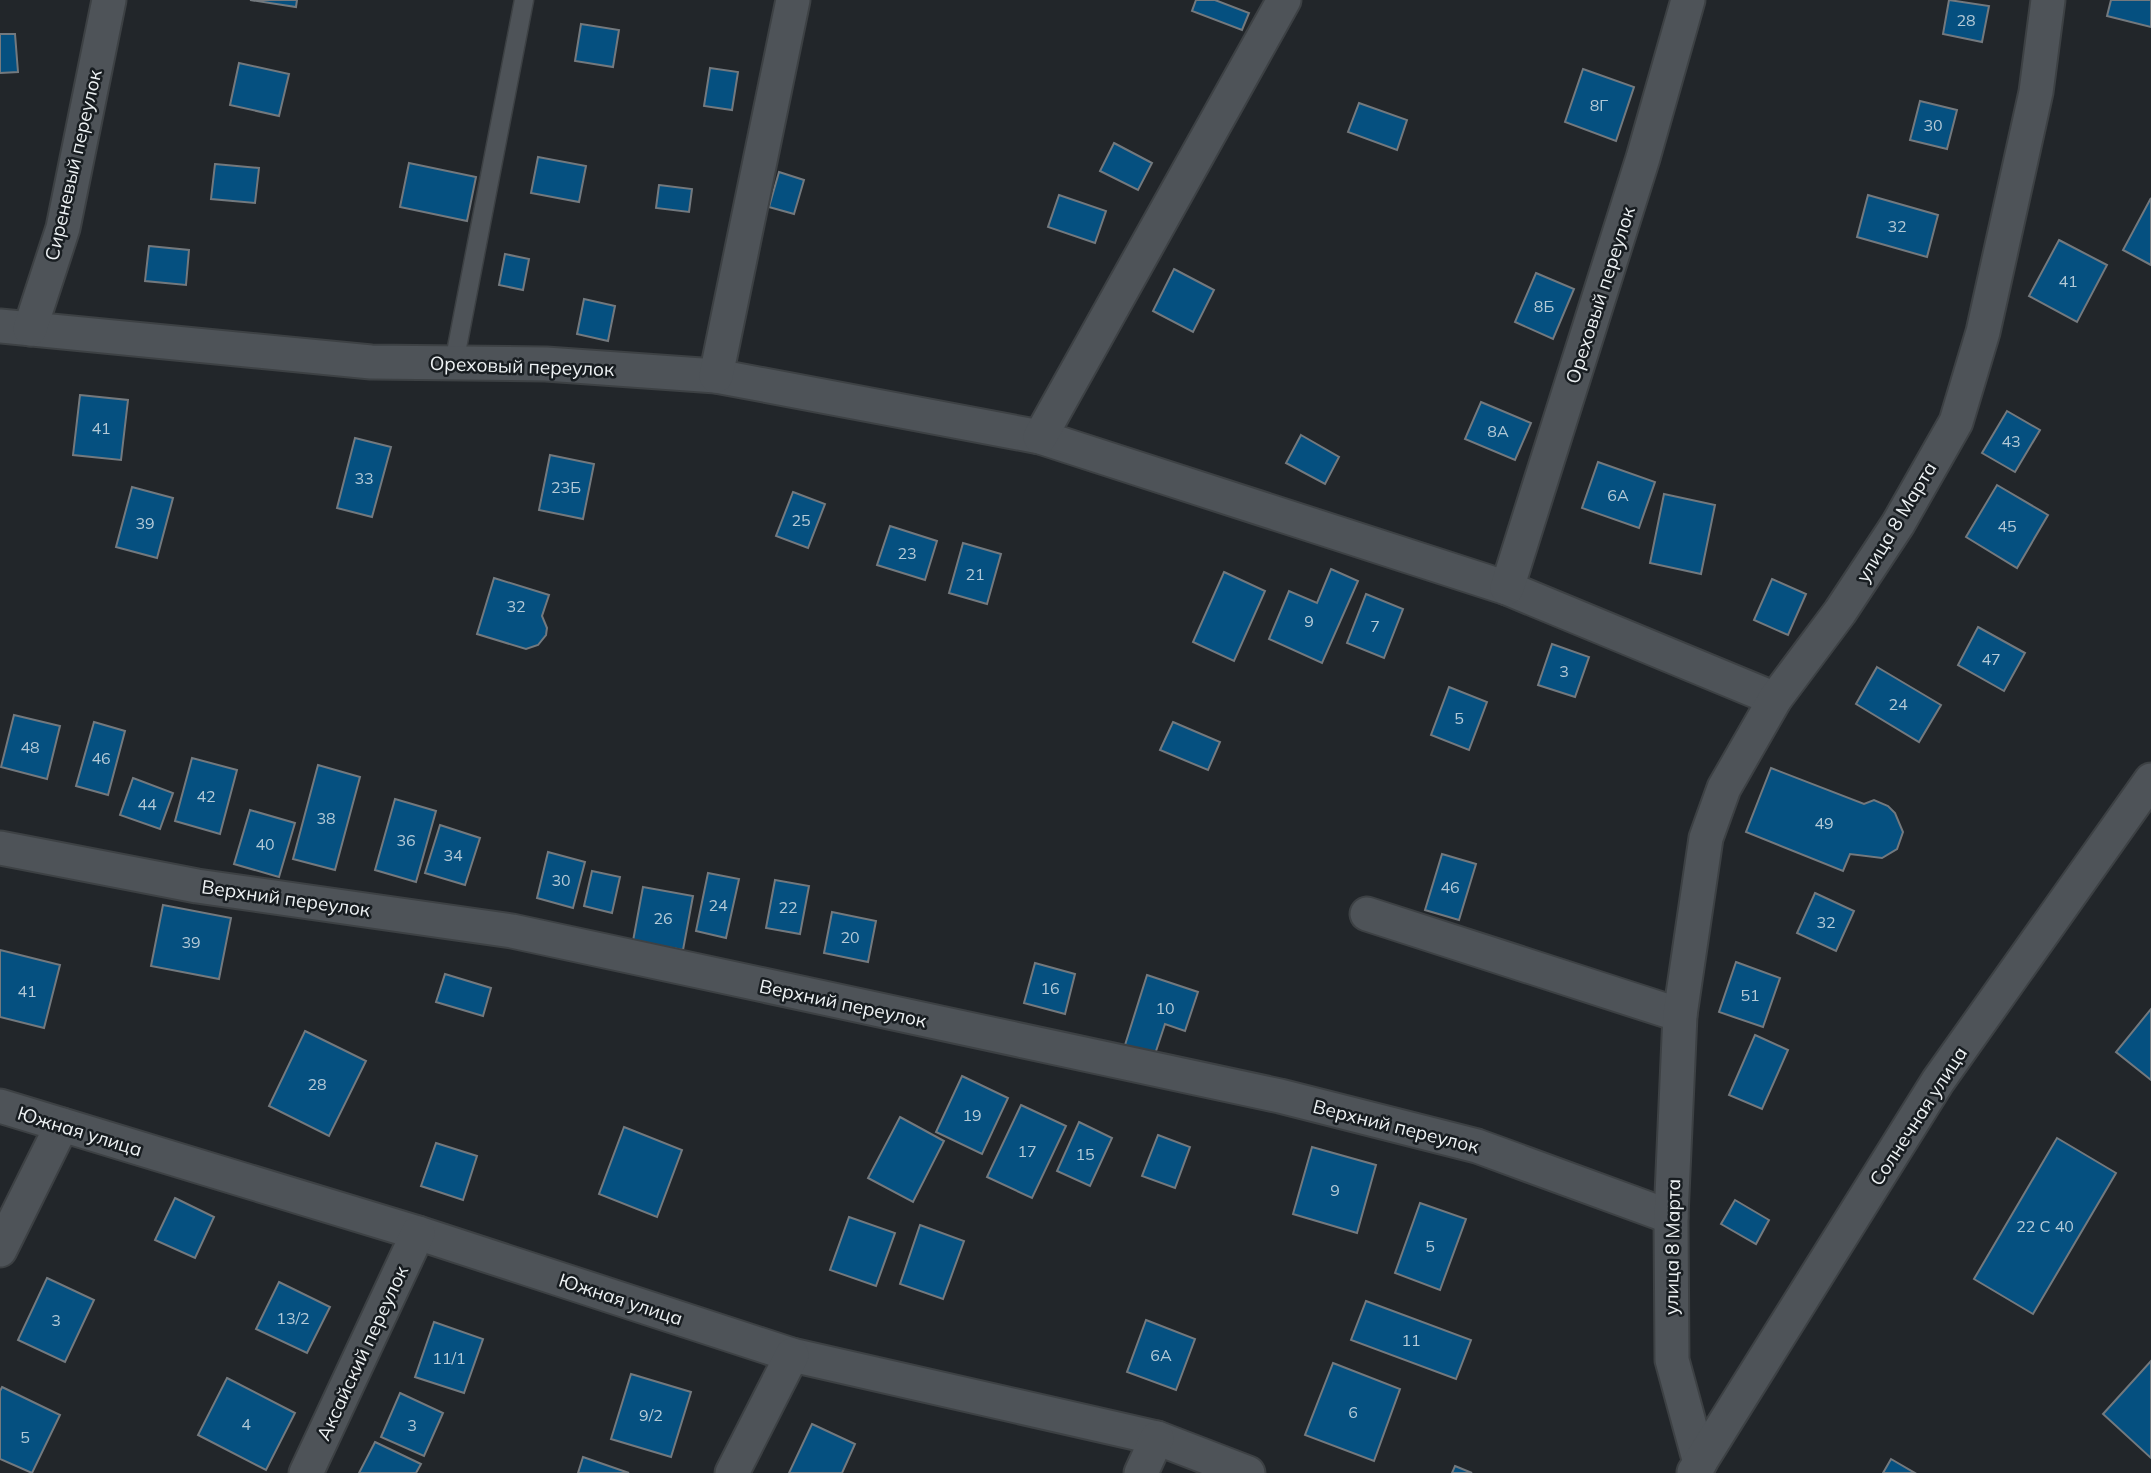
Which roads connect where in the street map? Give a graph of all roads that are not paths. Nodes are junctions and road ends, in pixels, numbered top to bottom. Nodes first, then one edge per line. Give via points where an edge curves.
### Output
1 (109, 0) edge
2 (524, 0) edge
3 (793, 0) edge
4 (1284, 0) edge
5 (1688, 0) edge
6 (2048, 0) edge
7 (15, 328) edge
8 (454, 363) junction
9 (716, 376) junction
10 (1040, 437) junction
11 (1507, 588) junction
12 (1775, 699) junction
13 (2151, 780) edge
14 (0, 848) edge
15 (1367, 914) dead end
16 (1680, 1015) junction
17 (0, 1106) edge
18 (62, 1125) junction
19 (1671, 1217) junction
20 (418, 1233) junction
21 (0, 1250) edge
22 (792, 1355) junction
23 (1157, 1437) junction
24 (1696, 1468) edge
25 (306, 1473) edge
26 (732, 1473) edge
27 (1141, 1473) edge
28 (1248, 1473) edge

1 - 7 street, Сиреневый переулок via 62,228
2 - 8 lane
3 - 9 street
4 - 10 street
5 - 11 street, Ореховый переулок
6 - 12 street, улица 8 Марта via 2036,92 1983,332 1956,422 1898,524
7 - 8 street, Ореховый переулок via 371,362
8 - 9 street, Ореховый переулок via 545,364
9 - 10 street, Ореховый переулок
10 - 11 street, Ореховый переулок
11 - 12 street, Ореховый переулок
12 - 16 street, улица 8 Марта via 1724,788 1706,838
13 - 24 street, Солнечная улица via 1938,1081
14 - 19 street, Верхний переулок via 197,886 512,931 1266,1093 1477,1146
15 - 16 street
16 - 19 street, улица 8 Марта
17 - 18 street, Южная улица
18 - 20 street, Южная улица
18 - 21 street
19 - 24 street, улица 8 Марта via 1672,1360
20 - 22 street, Южная улица
20 - 25 street, Аксайский переулок
22 - 23 street, Южная улица
22 - 26 street
23 - 27 street
23 - 28 street, Южная улица

